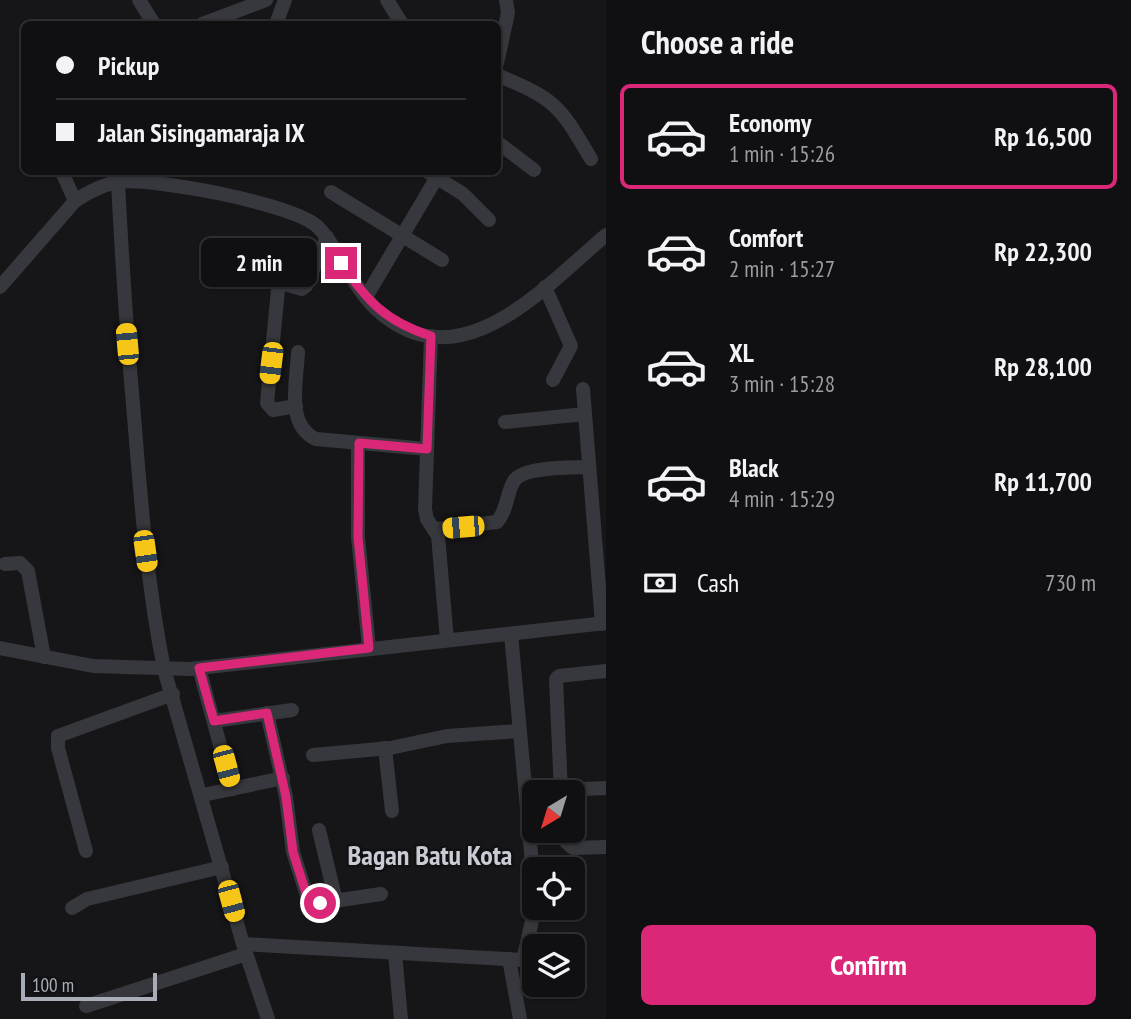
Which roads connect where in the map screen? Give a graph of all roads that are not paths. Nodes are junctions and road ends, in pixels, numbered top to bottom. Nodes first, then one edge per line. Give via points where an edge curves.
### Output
1 (139, 0) edge
2 (266, 0) edge
3 (285, 0) edge
4 (387, 0) edge
5 (506, 0) edge
6 (153, 21) edge
7 (210, 21) edge
8 (277, 21) edge
9 (400, 21) edge
10 (501, 45) edge
11 (501, 77) edge
12 (501, 145) edge
13 (592, 159) dead end
14 (534, 170) dead end
15 (63, 175) edge
16 (434, 175) edge
17 (438, 175) edge
18 (139, 176) edge
19 (118, 182) junction
20 (331, 192) dead end
21 (75, 201) junction
22 (489, 220) dead end
23 (606, 235) edge
24 (402, 236) junction
25 (327, 237) junction
26 (442, 260) dead end
27 (0, 287) edge
28 (545, 287) junction
29 (366, 297) junction
30 (431, 336) junction
31 (298, 352) dead end
32 (553, 380) dead end
33 (583, 389) dead end
34 (296, 406) junction
35 (585, 414) junction
36 (505, 422) dead end
37 (359, 443) junction
38 (427, 449) junction
39 (589, 467) junction
40 (436, 529) junction
41 (5, 564) dead end
42 (604, 624) edge
43 (512, 634) junction
44 (447, 640) junction
45 (0, 648) edge
46 (369, 648) junction
47 (44, 657) junction
48 (199, 668) junction
49 (164, 669) junction
50 (606, 671) edge
51 (173, 694) junction
52 (292, 710) dead end
53 (267, 713) junction
54 (214, 721) junction
55 (519, 730) junction
56 (385, 748) junction
57 (313, 755) dead end
58 (283, 778) junction
59 (561, 780) edge
60 (606, 788) edge
61 (232, 789) junction
62 (585, 789) edge
63 (203, 795) junction
64 (392, 811) dead end
65 (319, 830) dead end
66 (568, 844) edge
67 (606, 847) edge
68 (86, 851) dead end
69 (531, 857) edge
70 (222, 867) junction
71 (381, 894) dead end
72 (336, 901) junction
73 (72, 908) dead end
74 (533, 920) edge
75 (245, 949) junction
76 (395, 953) junction
77 (509, 960) junction
78 (86, 1006) dead end
79 (268, 1019) edge
80 (401, 1019) edge
81 (520, 1019) edge

1 - 6 street
2 - 7 street
3 - 8 street
4 - 9 street
5 - 10 street
11 - 13 street via 540,92 564,113
12 - 14 street
15 - 21 street
16 - 24 street
17 - 22 street
18 - 19 street
18 - 25 street via 293,213
19 - 21 street
19 - 49 street via 140,518
20 - 24 street
21 - 27 street
23 - 28 street
24 - 26 street
24 - 29 street
25 - 29 street
25 - 34 street via 306,286 282,284 278,289 267,403 274,410
28 - 30 street via 512,313 469,335
28 - 32 street via 571,346
29 - 30 street via 390,319
30 - 38 street
31 - 34 street
33 - 35 street
34 - 37 street via 305,434
35 - 36 street
35 - 39 street
37 - 38 street
37 - 46 street via 358,523
38 - 40 street via 425,516
39 - 40 street via 526,471 514,481 497,522
39 - 42 street
40 - 44 street
41 - 47 street via 20,563 28,571
42 - 43 street
43 - 44 street
43 - 55 street
44 - 46 street
45 - 47 street
46 - 48 street
47 - 49 street via 93,666
48 - 49 street
48 - 54 street
49 - 51 street
50 - 59 street via 556,679
51 - 63 street
51 - 68 street via 58,736
52 - 53 street
53 - 54 street
53 - 58 street
54 - 61 street
55 - 56 street via 447,736
55 - 69 street
56 - 57 street
56 - 64 street
58 - 61 street
58 - 72 street via 293,852 307,896 320,903
60 - 62 street
61 - 63 street
63 - 70 street
65 - 72 street
66 - 67 street via 573,848
70 - 73 street via 87,899
70 - 75 street
71 - 72 street
74 - 77 street via 526,959
75 - 76 street
75 - 78 street
75 - 79 street
76 - 77 street
76 - 80 street
77 - 81 street

